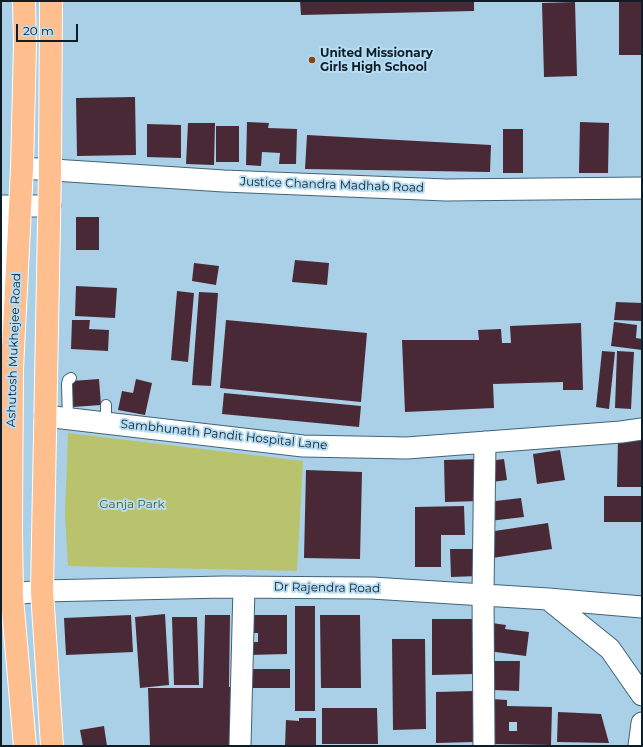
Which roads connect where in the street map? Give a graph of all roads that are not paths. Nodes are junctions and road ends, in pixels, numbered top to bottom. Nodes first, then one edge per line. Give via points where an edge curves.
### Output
1 (24, 1) edge
2 (51, 1) edge
3 (22, 168) junction
4 (50, 171) junction
5 (642, 188) edge
6 (11, 205) edge
7 (50, 206) junction
8 (1, 218) edge
9 (3, 347) dead end
10 (70, 378) dead end
11 (45, 416) junction
12 (68, 419) junction
13 (642, 429) edge
14 (485, 442) junction
15 (6, 528) edge
16 (244, 587) junction
17 (42, 590) junction
18 (12, 594) junction
19 (483, 594) junction
20 (548, 598) junction
21 (642, 607) edge
22 (642, 695) edge
23 (642, 722) edge
24 (25, 746) edge
25 (52, 746) edge
26 (240, 746) edge
27 (484, 746) edge
28 (639, 746) edge

1 - 3 main road, Ashutosh Mukhejee Road
2 - 4 main road
3 - 4 street, Justice Chandra Madhab Road
3 - 6 main road, Ashutosh Mukhejee Road
4 - 5 street, Justice Chandra Madhab Road via 446,190
4 - 7 main road
6 - 7 street
6 - 15 main road, Ashutosh Mukhejee Road
7 - 11 main road
8 - 9 lane via 6,225
10 - 12 lane via 67,384
11 - 12 street, Sambhunath Pandit Hospital Lane
11 - 17 main road
12 - 14 street, Sambhunath Pandit Hospital Lane via 106,414 303,446 407,448
13 - 14 street, Sambhunath Pandit Hospital Lane
14 - 19 street
15 - 18 main road, Ashutosh Mukhejee Road
16 - 17 street, Dr Rajendra Road
16 - 19 street, Dr Rajendra Road via 372,588
16 - 26 street
17 - 18 street, Dr Rajendra Road
17 - 25 main road
18 - 24 main road, Ashutosh Mukhejee Road
19 - 20 street, Dr Rajendra Road
19 - 27 street
20 - 21 street, Dr Rajendra Road
20 - 22 street via 610,649
23 - 28 street

